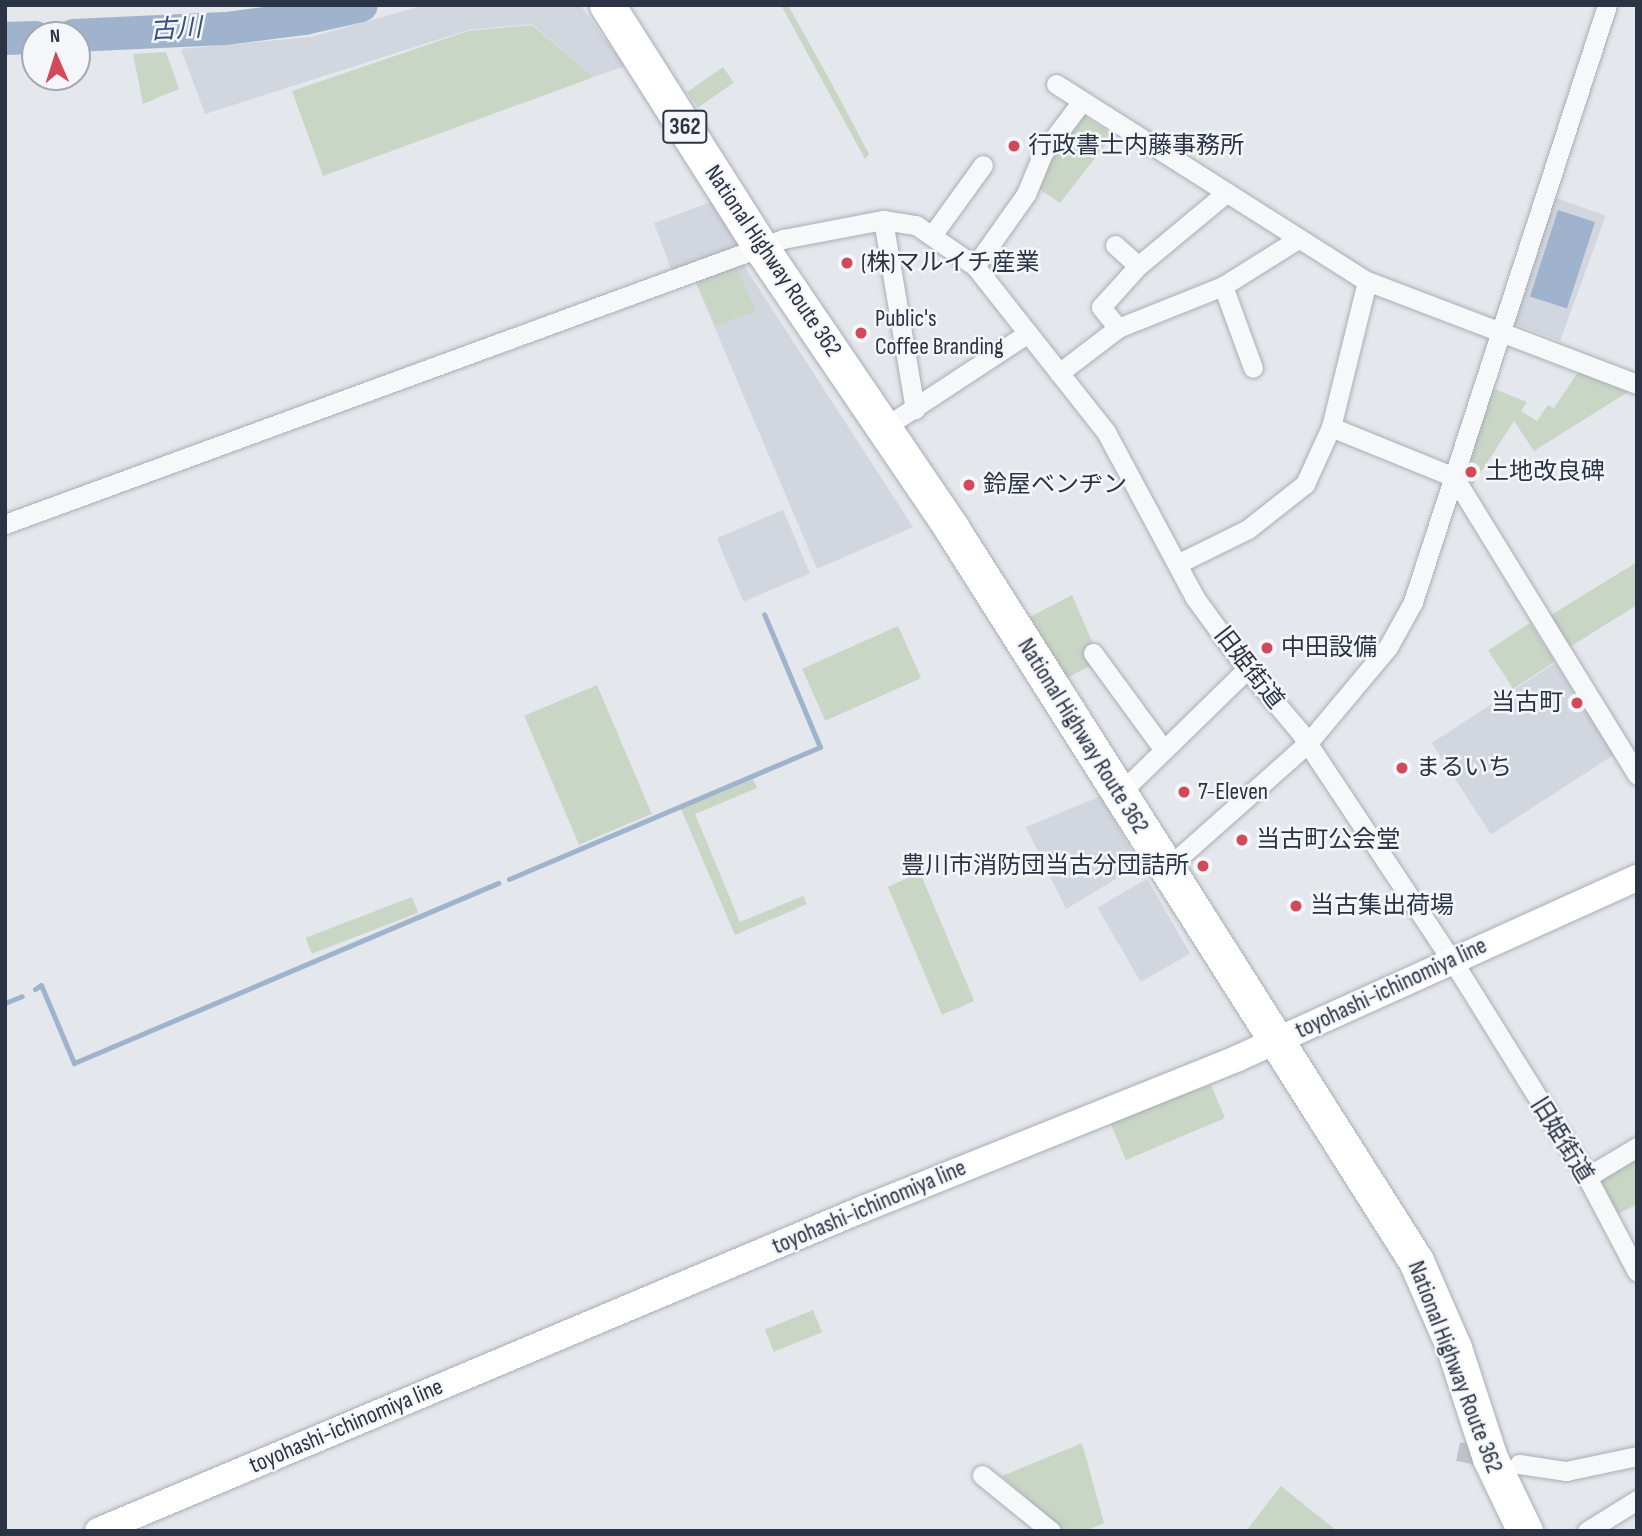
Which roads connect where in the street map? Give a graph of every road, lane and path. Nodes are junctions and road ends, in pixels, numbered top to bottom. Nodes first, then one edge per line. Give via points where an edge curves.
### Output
1 (607, 5) edge
2 (1607, 5) edge
3 (1056, 83) dead end
4 (1082, 101) junction
5 (983, 165) dead end
6 (1226, 193) junction
7 (883, 220) junction
8 (933, 234) junction
9 (1298, 239) junction
10 (1115, 245) dead end
11 (762, 249) junction
12 (975, 266) junction
13 (1138, 266) junction
14 (1367, 281) junction
15 (1223, 286) junction
16 (1118, 328) junction
17 (1503, 331) junction
18 (1028, 333) junction
19 (1253, 368) dead end
20 (1059, 373) junction
21 (1637, 384) edge
22 (915, 410) junction
23 (885, 427) junction
24 (1331, 427) junction
25 (1454, 477) junction
26 (5, 524) edge
27 (1179, 564) junction
28 (1093, 653) dead end
29 (1247, 669) junction
30 (1307, 744) junction
31 (1164, 750) junction
32 (1637, 775) edge
33 (1120, 793) junction
34 (1166, 869) junction
35 (1637, 878) edge
36 (1449, 960) junction
37 (1274, 1042) junction
38 (1637, 1147) edge
39 (1587, 1177) junction
40 (1637, 1272) edge
41 (1637, 1456) edge
42 (1518, 1464) tunnel mouth
43 (982, 1475) dead end
44 (1637, 1500) edge
45 (99, 1531) edge
46 (1051, 1531) edge
47 (1525, 1531) edge
48 (1587, 1531) edge

1 - 11 highway, National Highway Route 362 / 362
2 - 17 street
3 - 4 street
4 - 6 street
4 - 12 street via 1044,153 1026,194
5 - 8 street
6 - 9 street
6 - 13 street
7 - 8 street, 旧姫街道 via 916,225
7 - 11 street, 旧姫街道 via 783,239
7 - 22 street
8 - 12 street, 旧姫街道
9 - 14 street
9 - 15 street
10 - 13 street
11 - 23 highway, National Highway Route 362 / 362
11 - 26 street, 旧姫街道
12 - 18 street, 旧姫街道
13 - 16 street via 1101,306
14 - 17 street
14 - 24 street
15 - 16 street
15 - 19 street
16 - 20 street
17 - 21 street
17 - 25 street
18 - 20 street, 旧姫街道
18 - 22 street
20 - 27 street, 旧姫街道 via 1106,432
22 - 23 street
23 - 33 highway, National Highway Route 362 / 362
24 - 25 street
24 - 27 street via 1305,484 1287,502 1248,529
25 - 30 street via 1413,602 1388,647
25 - 32 street
27 - 29 street, 旧姫街道 via 1195,598
28 - 31 street
29 - 30 street, 旧姫街道
29 - 31 street
30 - 34 street
30 - 36 street, 旧姫街道
31 - 33 street
33 - 34 highway, National Highway Route 362 / 362
34 - 37 highway, National Highway Route 362 / 362
35 - 36 main road, toyohashi-ichinomiya line
36 - 37 main road, toyohashi-ichinomiya line
36 - 39 street, 旧姫街道
37 - 45 main road, toyohashi-ichinomiya line via 863,1209
37 - 47 highway, National Highway Route 362 / 362 via 1416,1261 1454,1348 1490,1458
38 - 39 street
39 - 40 street, 旧姫街道
41 - 42 street via 1566,1471
43 - 46 street
44 - 48 street

